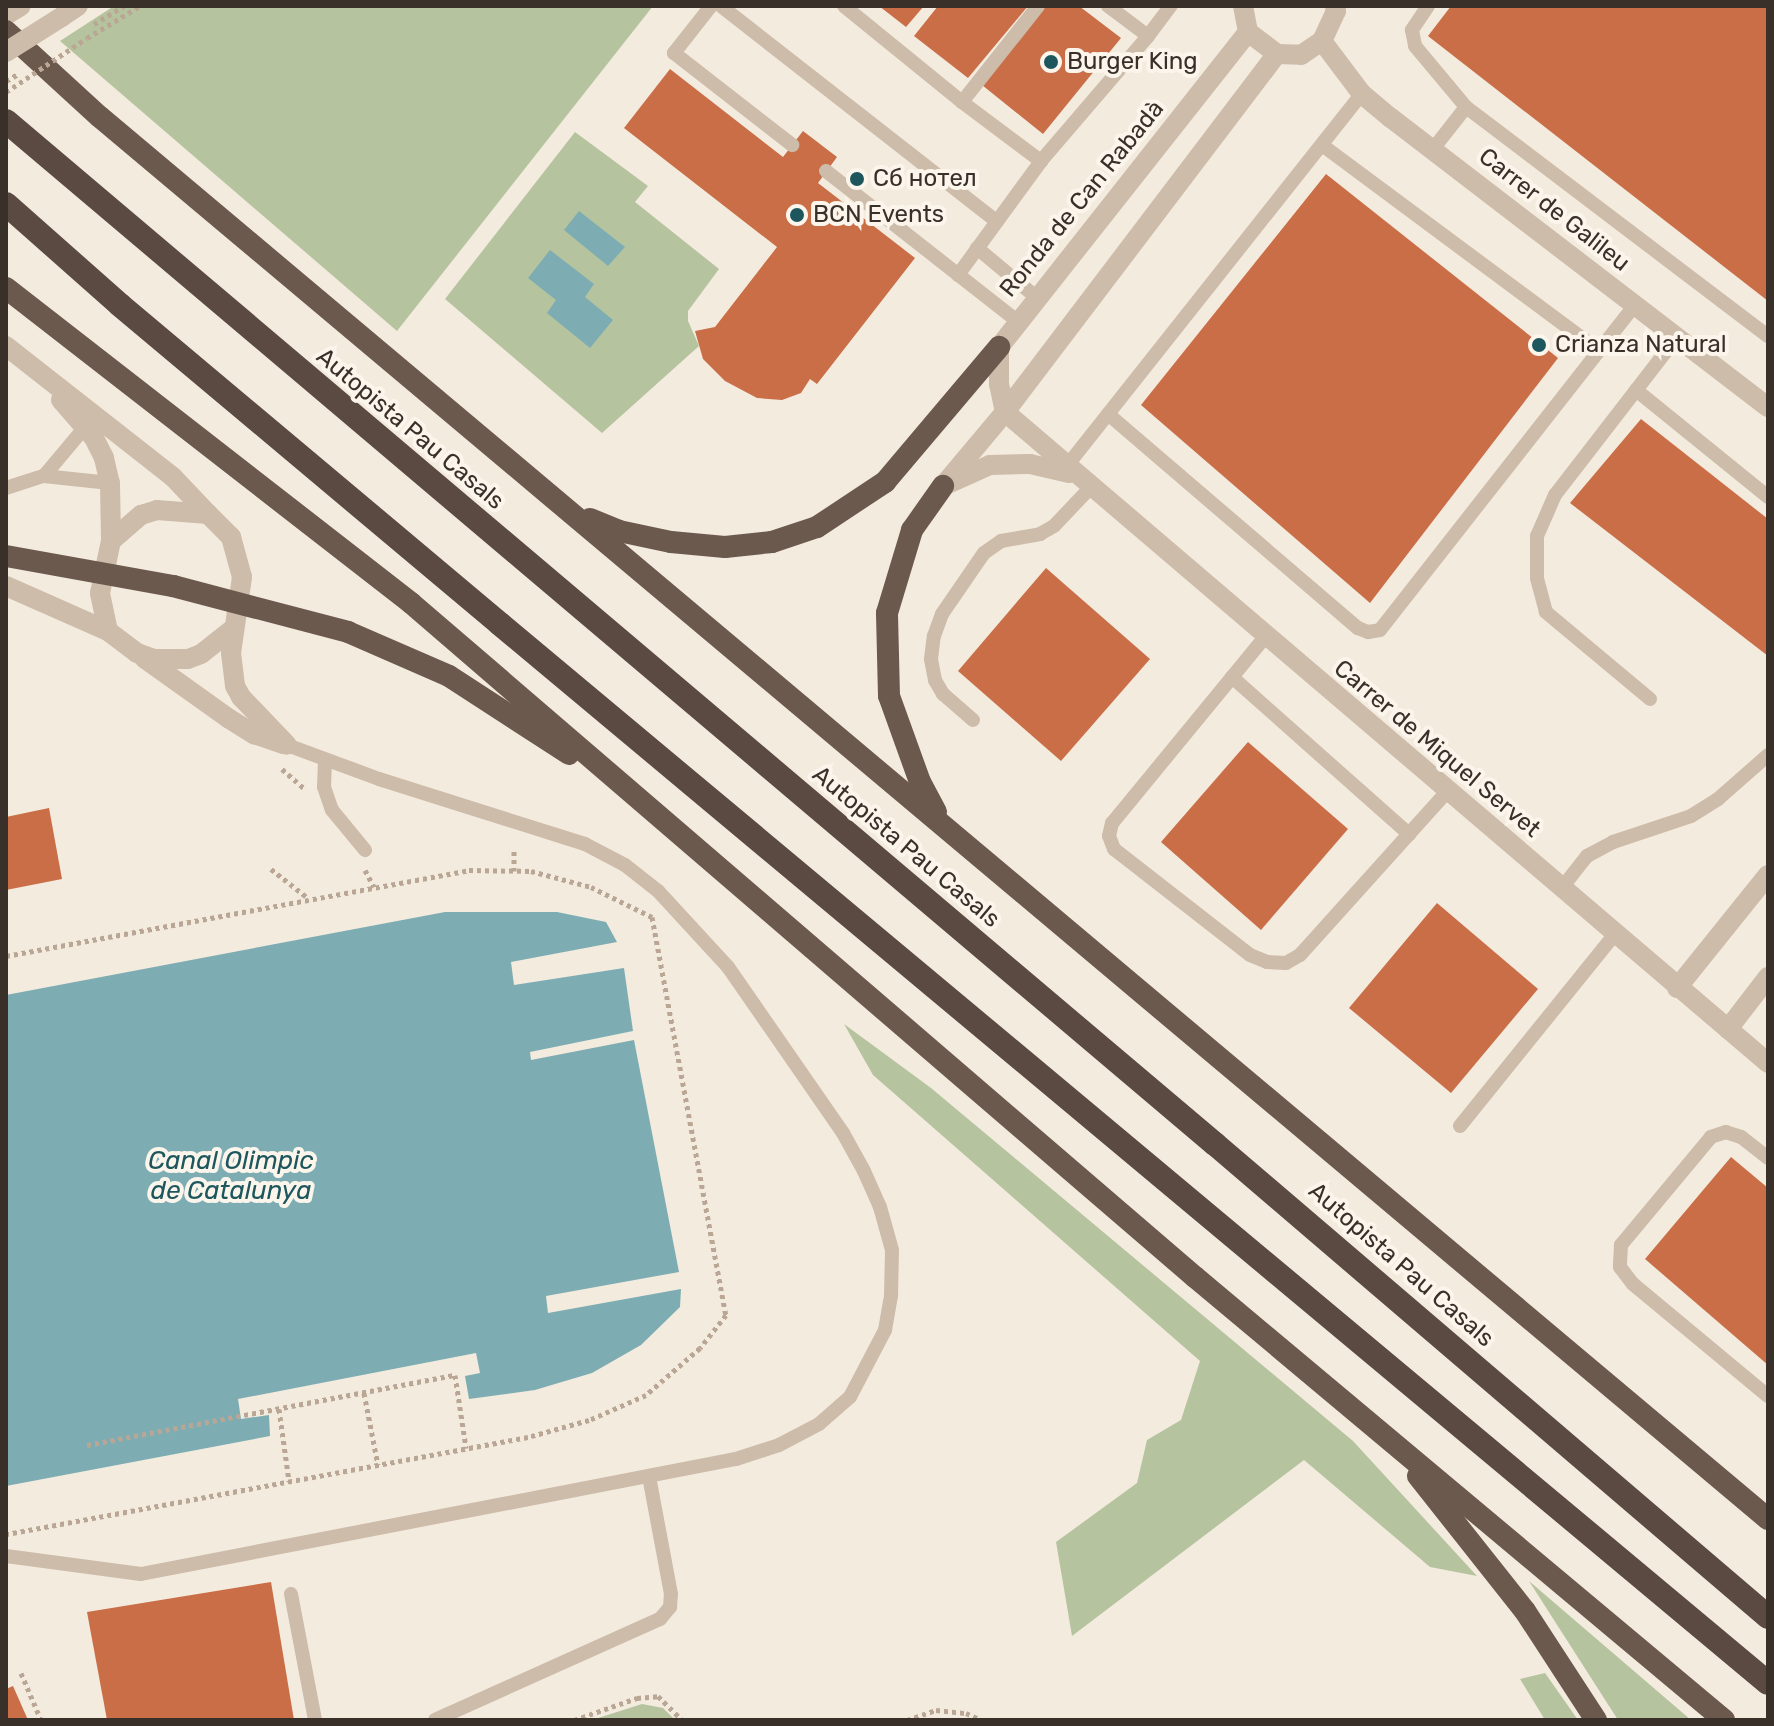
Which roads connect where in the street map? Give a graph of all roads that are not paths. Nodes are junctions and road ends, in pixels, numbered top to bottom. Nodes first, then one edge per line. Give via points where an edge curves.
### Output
1 (21, 6) edge
2 (711, 6) edge
3 (721, 6) edge
4 (844, 6) edge
5 (1038, 6) edge
6 (1108, 6) edge
7 (1171, 6) edge
8 (1243, 6) edge
9 (1335, 6) edge
10 (1428, 6) edge
11 (71, 11) edge
12 (6, 15) edge
13 (6, 31) edge
14 (1248, 32) junction
15 (1148, 36) junction
16 (1322, 41) junction
17 (6, 52) edge
18 (1277, 54) junction
19 (1362, 94) junction
20 (962, 102) junction
21 (1466, 107) junction
22 (6, 121) edge
23 (792, 145) dead end
24 (1322, 145) junction
25 (1433, 149) junction
26 (1041, 161) junction
27 (826, 171) dead end
28 (6, 204) edge
29 (997, 222) junction
30 (977, 248) junction
31 (958, 275) junction
32 (6, 288) edge
33 (1036, 297) junction
34 (1635, 305) junction
35 (1017, 321) junction
36 (1768, 336) edge
37 (1677, 337) junction
38 (6, 346) edge
39 (999, 347) junction
40 (1599, 351) junction
41 (44, 379) junction
42 (1636, 390) junction
43 (1768, 407) edge
44 (1005, 412) junction
45 (1108, 414) junction
46 (85, 427) junction
47 (1069, 470) junction
48 (44, 476) junction
49 (110, 483) junction
50 (7, 485) edge
51 (943, 486) junction
52 (1090, 488) junction
53 (1768, 497) edge
54 (571, 511) junction
55 (208, 514) junction
56 (111, 541) junction
57 (6, 556) edge
58 (102, 572) junction
59 (6, 586) edge
60 (240, 601) junction
61 (234, 628) junction
62 (108, 631) junction
63 (1265, 637) junction
64 (137, 653) junction
65 (1232, 677) junction
66 (1650, 699) dead end
67 (973, 720) dead end
68 (287, 745) junction
69 (1768, 755) edge
70 (325, 760) junction
71 (1447, 792) junction
72 (652, 812) junction
73 (943, 823) junction
74 (1409, 834) junction
75 (365, 850) dead end
76 (1768, 875) edge
77 (1561, 889) junction
78 (1614, 935) junction
79 (1768, 977) edge
80 (1677, 988) junction
81 (1728, 1029) junction
82 (1768, 1063) edge
83 (1460, 1126) dead end
84 (1768, 1158) edge
85 (1768, 1396) edge
86 (1387, 1437) junction
87 (649, 1476) junction
88 (1768, 1519) edge
89 (6, 1556) edge
90 (291, 1594) dead end
91 (1768, 1617) edge
92 (1768, 1683) edge
93 (315, 1720) edge
94 (435, 1720) edge
95 (1596, 1720) edge
96 (1724, 1720) edge

1 - 12 street
2 - 23 lane via 674,53
3 - 29 lane
4 - 20 lane
5 - 20 lane
6 - 15 lane
7 - 15 lane
8 - 14 street
9 - 16 street
10 - 21 lane via 1412,30 1415,46
11 - 17 street, bridge
13 - 54 highway via 100,117
14 - 18 street
14 - 33 street, Ronda de Can Rabadà
15 - 26 lane
16 - 18 street via 1301,55
16 - 19 street, Carrer de Galileu
18 - 44 street
19 - 24 lane
19 - 25 street, Carrer de Galileu
20 - 26 lane
21 - 25 lane
21 - 36 lane
22 - 91 highway, Autopista Pau Casals
24 - 40 lane
24 - 45 lane
25 - 34 street, Carrer de Galileu
26 - 29 lane
27 - 31 lane
28 - 92 highway via 120,305
29 - 30 lane
30 - 31 lane
30 - 33 lane
31 - 35 lane
32 - 72 highway via 411,603
33 - 35 street, Ronda de Can Rabadà
34 - 37 street, Carrer de Galileu
34 - 40 lane
35 - 39 street, Ronda de Can Rabadà
37 - 42 lane
37 - 43 street, Carrer de Galileu
38 - 41 street
39 - 44 street
39 - 54 highway via 885,482 817,527 772,542 725,547 619,531
40 - 45 lane via 1380,630 1368,632
41 - 46 street
41 - 55 street via 173,477
42 - 53 lane
42 - 66 lane via 1555,495 1537,536 1537,578 1546,612
44 - 47 street, Carrer de Miquel Servet
44 - 51 street
45 - 47 lane
46 - 48 lane
46 - 49 street via 104,458
47 - 51 street, Carrer de Miquel Servet via 990,465
47 - 52 street, Carrer de Miquel Servet
48 - 49 lane
48 - 50 lane
49 - 56 street
51 - 73 highway via 912,530 887,613 889,696 920,782
52 - 63 street, Carrer de Miquel Servet
52 - 67 lane via 1054,526 1001,541 984,553 942,614 931,659 935,680
54 - 73 highway
55 - 56 street via 157,510 141,515
55 - 60 street via 231,537 238,555
56 - 58 street
57 - 58 highway
58 - 60 highway
58 - 62 street via 100,593
59 - 62 street
60 - 61 street
60 - 72 highway via 348,632 449,676
61 - 64 street via 215,646 188,659
61 - 68 street via 235,686
62 - 64 street
63 - 65 lane
63 - 71 street, Carrer de Miquel Servet
64 - 68 street via 254,734
65 - 74 lane
65 - 74 lane via 1112,823 1114,849 1250,955 1286,963 1300,955
68 - 70 lane
69 - 77 lane via 1691,816 1587,856
70 - 75 lane via 324,787 332,810
70 - 87 lane via 585,844 625,865 658,891 728,967 864,1171 892,1250 891,1295 885,1330 850,1397 819,1424 779,1445
71 - 74 lane
71 - 77 street, Carrer de Miquel Servet
72 - 86 highway
73 - 88 highway
76 - 80 street
77 - 78 street, Carrer de Miquel Servet
78 - 80 street, Carrer de Miquel Servet
78 - 83 lane
79 - 81 street
80 - 81 street, Carrer de Miquel Servet
81 - 82 street, Carrer de Miquel Servet
84 - 85 lane via 1741,1137 1726,1132 1711,1137 1621,1245 1620,1267 1633,1284
86 - 95 highway via 1525,1611
86 - 96 highway
87 - 89 lane via 141,1574
87 - 94 lane via 671,1594 670,1607 660,1619
90 - 93 lane

